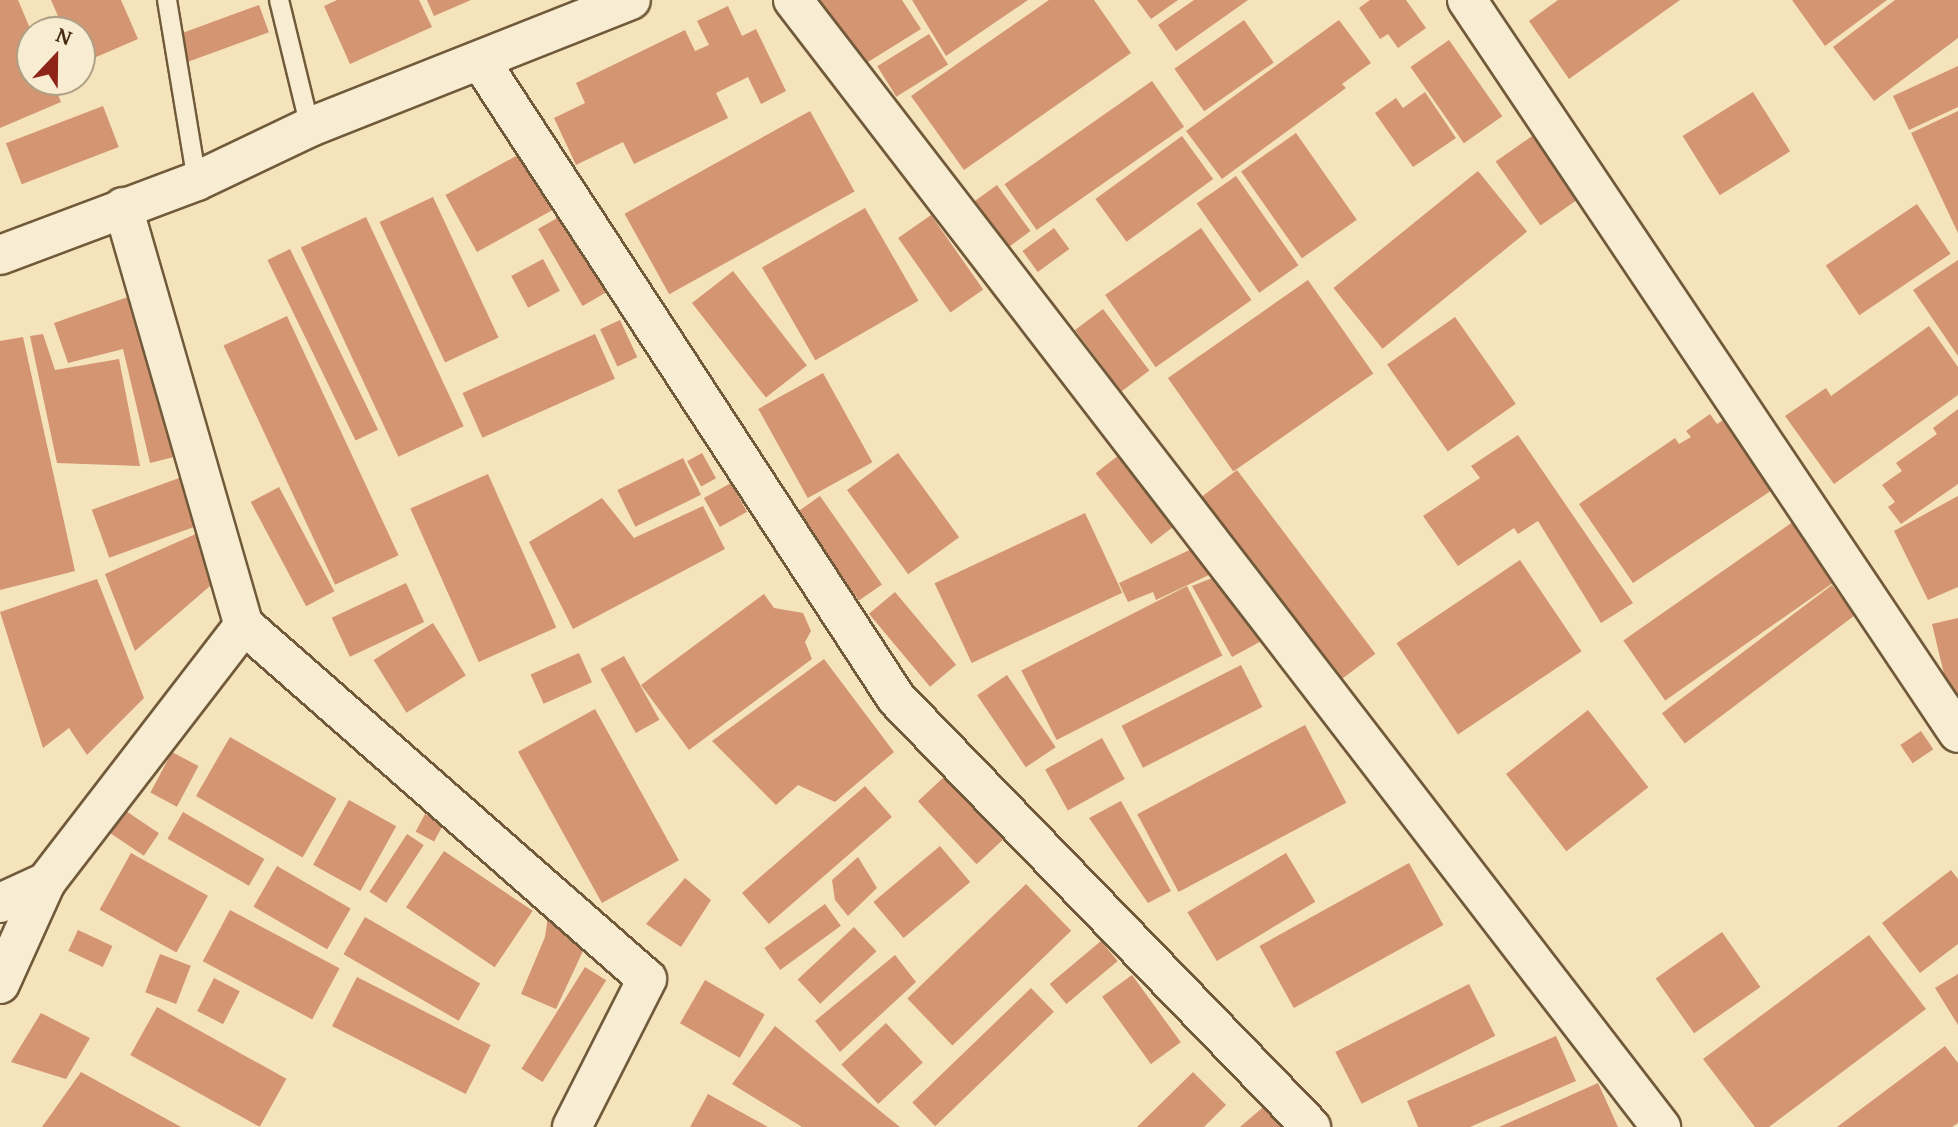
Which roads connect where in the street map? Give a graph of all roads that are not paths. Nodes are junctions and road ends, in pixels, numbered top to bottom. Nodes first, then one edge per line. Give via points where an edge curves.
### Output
1 (167, 0) edge
2 (279, 0) edge
3 (631, 0) edge
4 (793, 0) edge
5 (1467, 0) edge
6 (481, 62) junction
7 (310, 127) junction
8 (197, 181) junction
9 (123, 207) junction
10 (0, 255) edge
11 (244, 625) junction
12 (1958, 733) edge
13 (46, 882) junction
14 (0, 903) edge
15 (0, 984) edge
16 (572, 1127) edge
17 (1311, 1127) edge
18 (1661, 1127) edge

1 - 8 lane
2 - 7 lane
3 - 6 street
4 - 18 street
5 - 12 street
6 - 7 street
6 - 17 street via 896,698
7 - 8 street
8 - 9 street
9 - 10 street
9 - 11 street
11 - 13 street
11 - 16 street via 647,979
13 - 14 street
13 - 15 street

